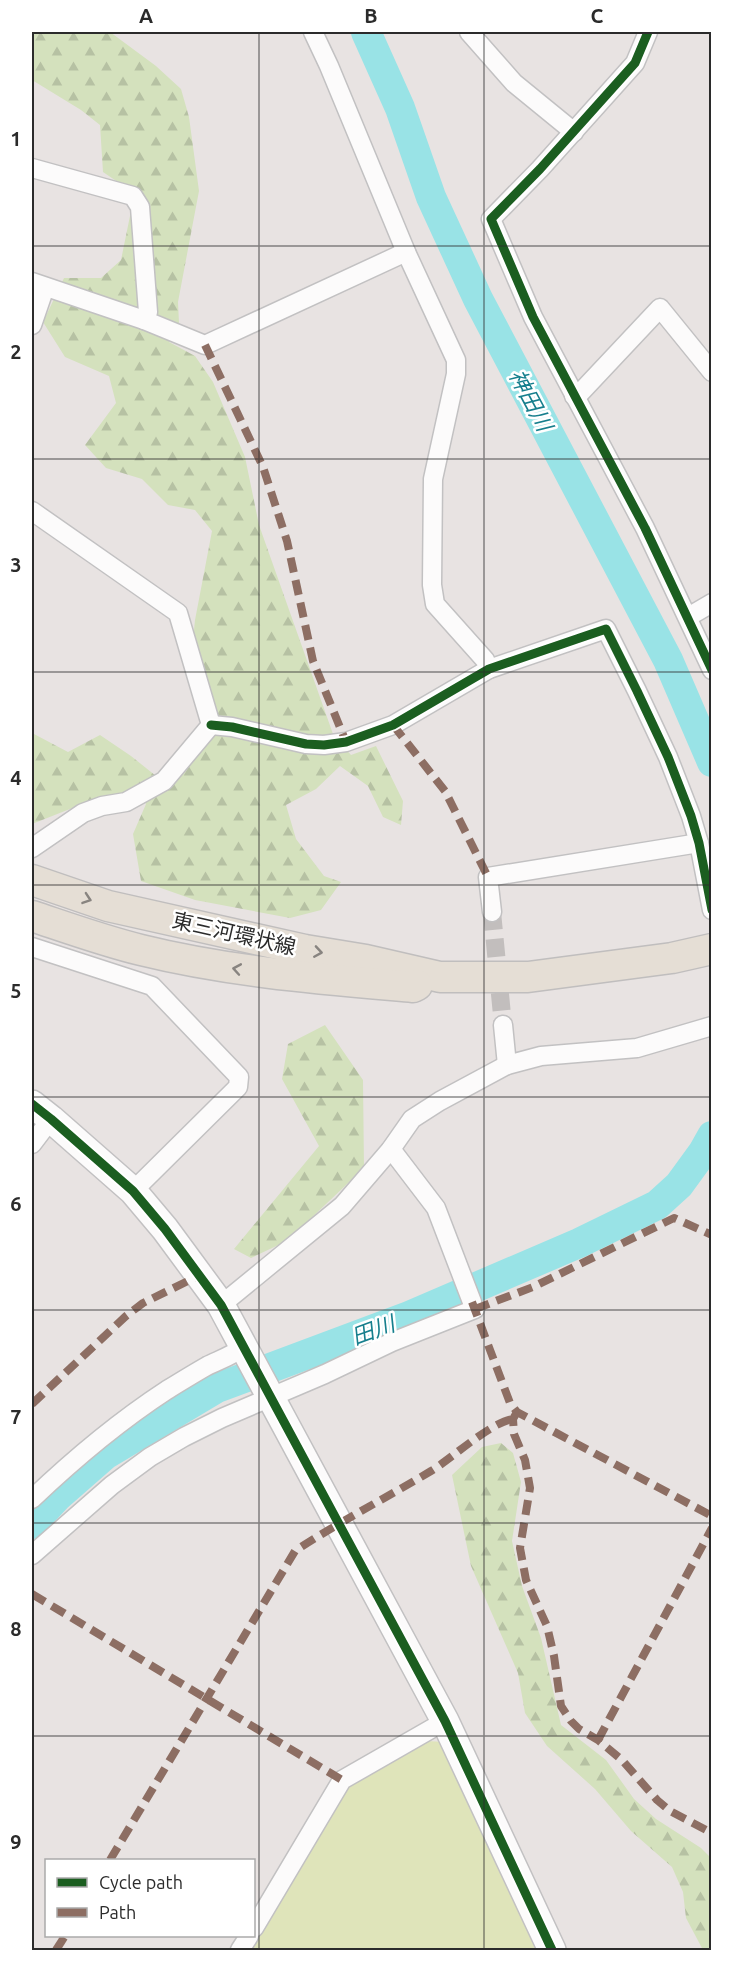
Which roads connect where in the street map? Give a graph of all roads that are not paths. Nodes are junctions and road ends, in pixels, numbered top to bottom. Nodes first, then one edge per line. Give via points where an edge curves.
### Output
1 (313, 32) edge
2 (469, 32) edge
3 (648, 32) edge
4 (574, 132) junction
5 (32, 168) edge
6 (406, 252) junction
7 (38, 284) edge
8 (144, 320) junction
9 (32, 325) edge
10 (711, 372) edge
11 (574, 396) junction
12 (32, 512) edge
13 (711, 603) edge
14 (688, 617) junction
15 (489, 669) junction
16 (711, 670) edge
17 (211, 725) junction
18 (699, 843) junction
19 (32, 848) edge
20 (32, 880) edge
21 (711, 910) edge
22 (492, 912) tunnel mouth
23 (32, 916) edge
24 (32, 947) edge
25 (711, 949) edge
26 (440, 977) junction
27 (503, 1025) tunnel mouth
28 (711, 1026) edge
29 (507, 1065) junction
30 (41, 1112) edge
31 (32, 1144) edge
32 (392, 1149) junction
33 (132, 1191) junction
34 (220, 1305) junction
35 (245, 1352) junction
36 (267, 1392) junction
37 (32, 1499) edge
38 (32, 1555) edge
39 (445, 1721) junction
40 (255, 1926) edge
41 (248, 1937) edge
42 (240, 1950) edge
43 (552, 1950) edge

1 - 6 street
2 - 4 street via 514,83
3 - 4 street via 635,63
4 - 11 street via 491,219 533,317
5 - 8 street via 133,196 140,207 148,312
6 - 8 street via 205,345
6 - 15 street via 456,360 433,479 435,604
7 - 8 street
7 - 9 street
10 - 11 street via 660,308
11 - 14 street
12 - 17 street via 178,613
13 - 14 street
14 - 16 street
15 - 17 street via 393,725 346,742 306,744
15 - 18 street via 606,629 668,757
17 - 19 street via 164,781 126,802 83,813
18 - 21 street
18 - 22 street via 488,877
20 -> 26 main road, 東三河環状線 via 108,906
26 -> 23 main road, 東三河環状線 via 413,987 238,969 141,950
24 - 33 street via 152,986 239,1077 238,1087
25 - 26 main road, 東三河環状線 via 528,977
27 - 29 street
28 - 29 street via 637,1048 541,1056
29 - 32 street via 412,1119
30 - 31 street
30 - 33 street
32 - 34 street via 342,1206
32 - 36 street via 436,1208 474,1306
33 - 34 street
34 - 35 street
35 - 36 street
35 - 37 street via 209,1365 135,1412 71,1462
36 - 38 street via 150,1457
36 - 39 street
39 - 40 street via 342,1780
39 - 43 street
41 - 42 street

